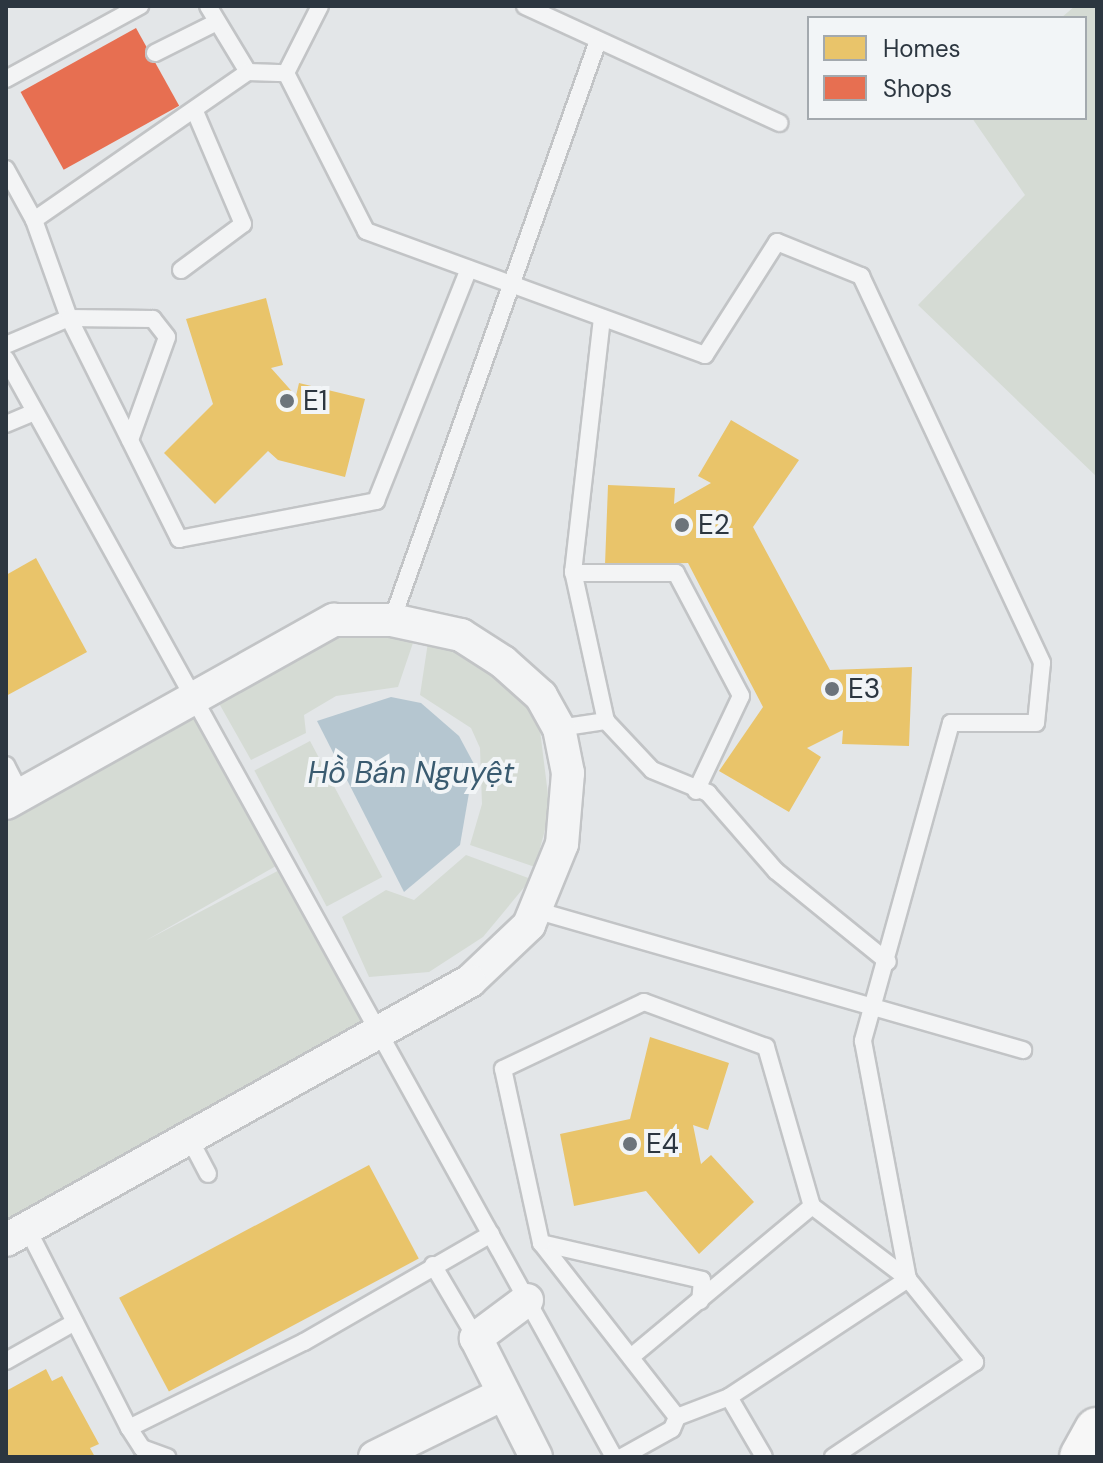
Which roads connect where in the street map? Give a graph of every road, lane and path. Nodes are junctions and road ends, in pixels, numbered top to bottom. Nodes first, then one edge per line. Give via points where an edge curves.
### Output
1 (140, 6) edge
2 (208, 6) edge
3 (320, 6) edge
4 (525, 6) edge
5 (217, 22) junction
6 (598, 41) junction
7 (155, 53) dead end
8 (248, 72) junction
9 (286, 73) junction
10 (6, 79) edge
11 (196, 114) junction
12 (779, 123) dead end
13 (6, 169) edge
14 (34, 220) junction
15 (469, 269) junction
16 (181, 270) dead end
17 (508, 283) junction
18 (69, 318) junction
19 (602, 318) junction
20 (6, 345) edge
21 (6, 359) edge
22 (34, 412) junction
23 (6, 424) edge
24 (130, 440) junction
25 (573, 573) junction
26 (392, 620) junction
27 (197, 699) junction
28 (606, 721) junction
29 (559, 728) junction
30 (6, 765) edge
31 (696, 791) junction
32 (14, 798) edge
33 (535, 910) junction
34 (888, 962) junction
35 (874, 1007) junction
36 (379, 1033) junction
37 (1023, 1050) dead end
38 (186, 1131) junction
39 (208, 1174) dead end
40 (812, 1206) junction
41 (17, 1234) edge
42 (491, 1234) junction
43 (541, 1243) junction
44 (433, 1265) junction
45 (908, 1279) junction
46 (527, 1300) junction
47 (700, 1301) junction
48 (75, 1322) junction
49 (476, 1338) junction
50 (631, 1357) junction
51 (6, 1361) edge
52 (503, 1394) junction
53 (729, 1397) junction
54 (677, 1417) junction
55 (129, 1428) junction
56 (1097, 1430) edge
57 (140, 1453) edge
58 (167, 1457) edge
59 (375, 1457) edge
60 (536, 1457) edge
61 (614, 1457) edge
62 (622, 1457) edge
63 (764, 1457) edge
64 (833, 1457) edge
65 (1082, 1457) edge

1 - 10 lane
2 - 5 lane
3 - 9 lane
4 - 6 lane
5 - 7 lane
5 - 8 lane
6 - 12 lane
6 - 17 lane
8 - 9 lane
8 - 11 lane
9 - 15 lane via 366,231
11 - 14 lane
11 - 16 lane via 243,224
13 - 14 lane
14 - 18 lane
15 - 17 lane
15 - 24 lane via 376,501 179,539
17 - 19 lane
17 - 26 lane
18 - 20 lane
18 - 24 lane
18 - 24 lane via 153,319 167,337
19 - 25 lane
19 - 34 lane via 705,355 777,242 861,276 1042,663 1036,723 951,723
21 - 22 lane
22 - 23 lane
22 - 27 lane
25 - 28 lane
25 - 31 lane via 676,573 741,696
26 - 27 street via 334,620
26 - 29 street via 461,635 503,662 541,696
27 - 32 street
27 - 36 lane
28 - 29 lane
28 - 31 lane via 652,770
29 - 33 street via 568,773 562,844
30 - 32 lane
31 - 34 lane via 708,793 776,871
33 - 35 lane
33 - 36 street via 470,981
34 - 35 lane
35 - 37 lane
35 - 45 lane via 863,1041
36 - 38 street
36 - 42 lane
38 - 39 lane
38 - 41 street
40 - 43 lane via 766,1047 644,1002 503,1069
40 - 45 lane
40 - 47 lane
41 - 48 lane
42 - 44 lane
42 - 46 lane
43 - 47 lane via 702,1280
43 - 50 lane
44 - 49 lane
44 - 55 lane via 304,1342
45 - 53 lane
45 - 64 lane via 975,1362
46 - 49 street
46 - 61 lane
47 - 50 lane
48 - 51 lane
48 - 55 lane
49 - 52 street
50 - 54 lane
52 - 59 street
52 - 60 street
53 - 54 lane
53 - 63 lane
54 - 62 lane via 672,1429
55 - 57 lane
56 - 65 street
57 - 58 lane

